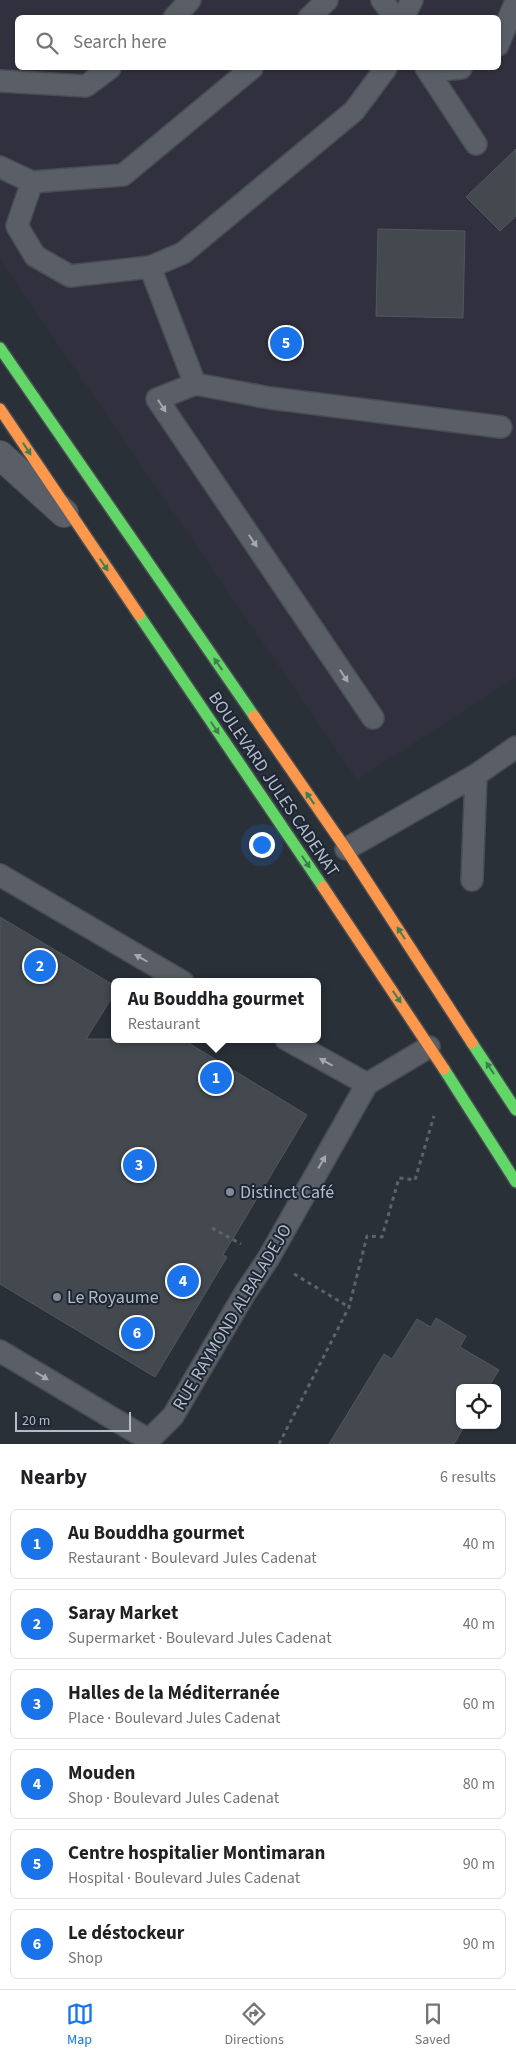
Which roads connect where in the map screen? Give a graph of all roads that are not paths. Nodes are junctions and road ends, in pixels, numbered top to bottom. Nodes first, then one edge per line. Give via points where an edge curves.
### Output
1 (190, 0) edge
2 (327, 0) edge
3 (382, 0) edge
4 (412, 0) edge
5 (516, 1) edge
6 (177, 15) edge
7 (312, 15) edge
8 (393, 15) edge
9 (404, 15) edge
10 (501, 38) edge
11 (107, 70) edge
12 (250, 70) edge
13 (385, 70) edge
14 (429, 70) edge
15 (0, 81) edge
16 (476, 144) dead end
17 (0, 167) edge
18 (32, 182) junction
19 (150, 267) junction
20 (0, 348) edge
21 (195, 384) junction
22 (0, 409) edge
23 (501, 427) dead end
24 (0, 455) edge
25 (76, 524) junction
26 (373, 718) dead end
27 (516, 747) edge
28 (476, 775) junction
29 (346, 849) junction
30 (0, 875) edge
31 (472, 880) dead end
32 (176, 978) edge
33 (293, 1043) edge
34 (429, 1047) junction
35 (367, 1084) junction
36 (516, 1110) edge
37 (516, 1182) edge
38 (0, 1351) edge
39 (148, 1442) edge

1 - 6 lane
2 - 7 lane
3 - 8 lane
4 - 9 lane
5 - 10 lane
11 - 15 lane via 86,86
12 - 18 lane via 123,175
13 - 19 lane via 354,111 183,253
14 - 16 lane
17 - 18 lane
18 - 19 lane via 17,226 35,256 70,276
19 - 21 lane
29 -> 20 street, BOULEVARD JULES CADENAT
21 - 23 lane via 270,398
21 -> 26 lane via 157,399
22 -> 25 street, BOULEVARD JULES CADENAT
24 - 25 street
25 -> 34 street, BOULEVARD JULES CADENAT
27 - 28 lane
28 - 29 lane
28 - 31 lane
36 -> 29 street, BOULEVARD JULES CADENAT
32 -> 30 lane
35 -> 33 lane
34 - 35 lane, RUE RAYMOND ALBALADEJO
34 - 37 street, BOULEVARD JULES CADENAT
39 -> 35 lane, RUE RAYMOND ALBALADEJO via 173,1416 268,1259
38 -> 39 lane, RUE RAYMOND ALBALADEJO

